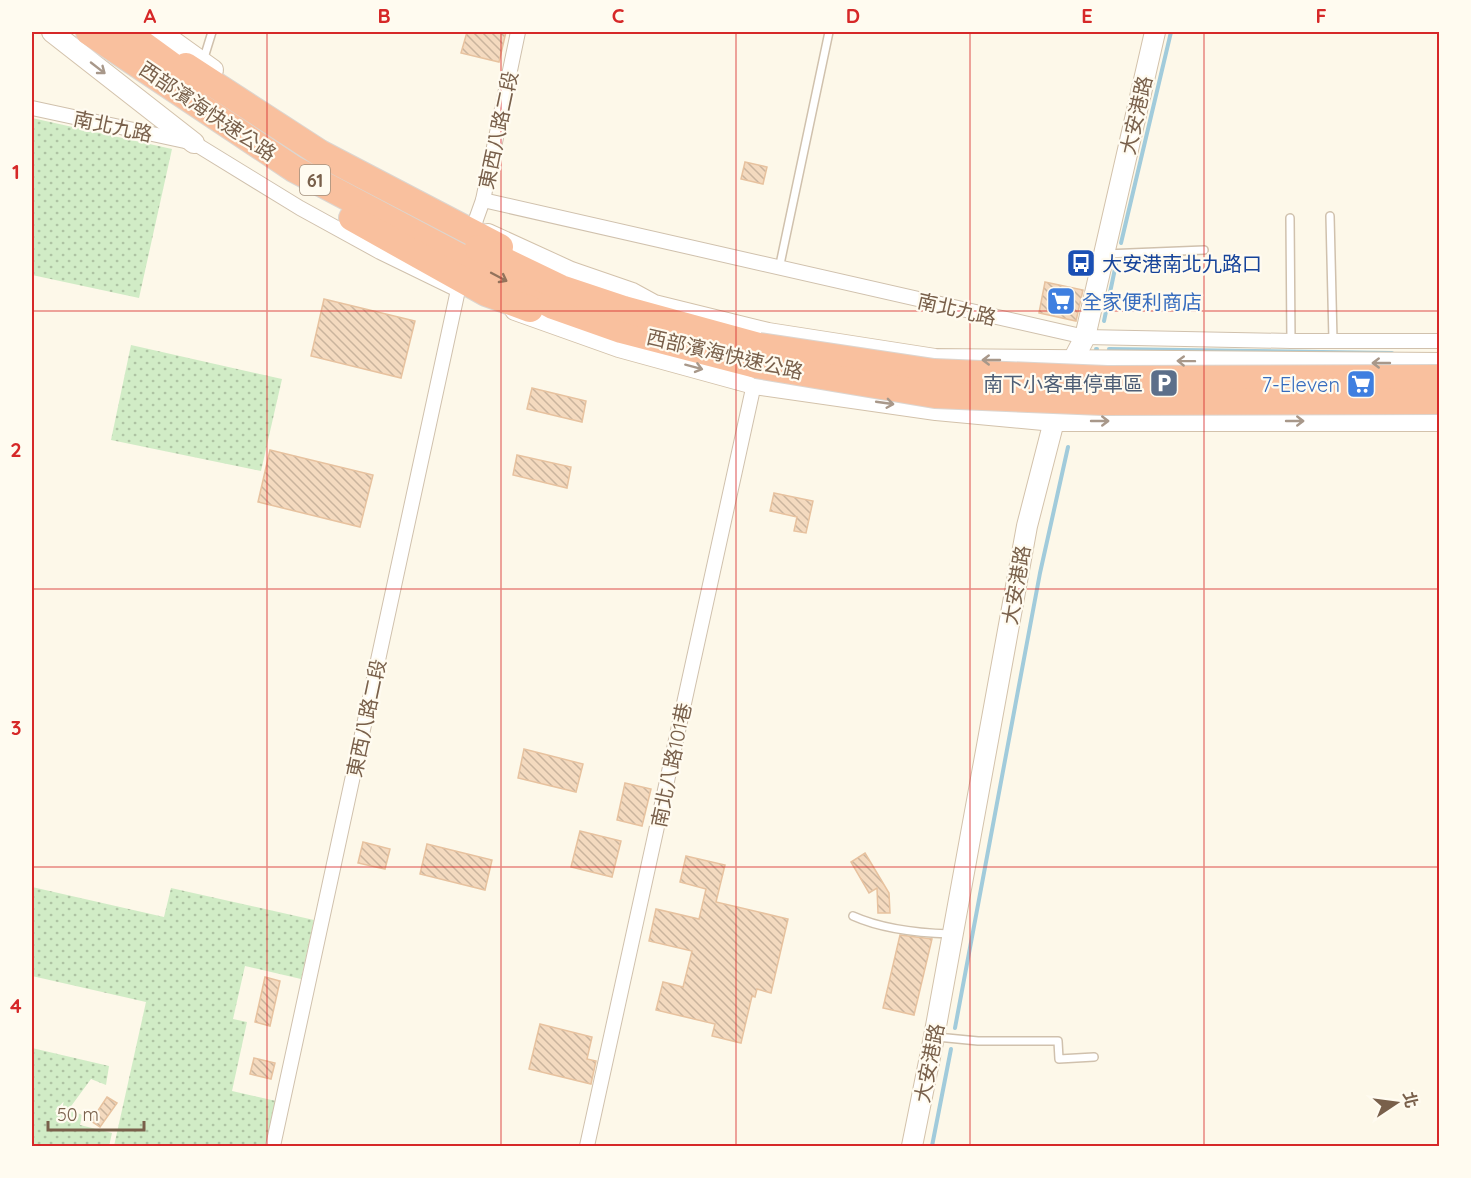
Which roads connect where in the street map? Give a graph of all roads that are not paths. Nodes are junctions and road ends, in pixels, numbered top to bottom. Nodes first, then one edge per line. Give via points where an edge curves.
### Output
1 (52, 32) edge
2 (89, 32) edge
3 (128, 32) edge
4 (160, 32) edge
5 (212, 32) edge
6 (518, 32) edge
7 (829, 32) edge
8 (1155, 32) edge
9 (202, 63) junction
10 (32, 108) edge
11 (194, 143) junction
12 (483, 200) junction
13 (1330, 216) dead end
14 (1290, 218) dead end
15 (473, 228) junction
16 (1204, 250) dead end
17 (1105, 254) junction
18 (779, 269) junction
19 (459, 290) junction
20 (557, 297) junction
21 (654, 305) junction
22 (1085, 337) junction
23 (1333, 340) junction
24 (1291, 341) junction
25 (1440, 341) edge
26 (653, 356) junction
27 (1073, 360) junction
28 (1440, 363) edge
29 (756, 365) junction
30 (1440, 378) edge
31 (1440, 401) edge
32 (1054, 421) junction
33 (1440, 421) edge
34 (853, 916) dead end
35 (952, 934) junction
36 (934, 1037) junction
37 (1094, 1057) dead end
38 (273, 1146) edge
39 (587, 1146) edge
40 (912, 1146) edge

1 -> 11 street
2 -> 20 highway, 西部濱海快速公路 / 61 via 294,169
2 - 26 highway via 250,158 390,241 486,293
3 - 20 highway, 西部濱海快速公路 / 61 via 275,141
3 - 21 highway via 320,153 527,261
4 - 9 street
5 - 9 lane
6 - 12 street, 東西八路二段
7 - 18 lane
8 - 17 street, 大安港路
9 - 15 street via 368,171
10 - 11 street, 南北九路
11 - 19 street, 南北九路 via 380,252
12 - 15 street, 東西八路二段
12 - 18 street, 南北九路
13 - 23 lane
14 - 24 lane
15 - 21 street
16 - 17 lane
17 - 22 street, 大安港路
18 - 22 street, 南北九路
19 - 26 street
19 - 38 street, 東西八路二段
20 - 29 highway, 西部濱海快速公路 / 61 via 624,309
27 -> 21 street via 936,359 768,333
22 - 24 street, 南北九路
22 - 27 street, 大安港路
23 - 24 street, 南北九路
23 - 25 street, 南北九路
26 -> 29 street
28 -> 27 street
27 - 32 street, 大安港路
29 - 30 highway, 西部濱海快速公路 / 61, bridge via 1107,379
29 - 31 highway, 西部濱海快速公路 / 61, bridge via 935,395 1103,402
29 -> 32 street via 936,410
29 - 39 street, 南北八路101巷
32 -> 33 street
32 - 35 street, 大安港路 via 1027,526
34 - 35 lane via 869,923
35 - 36 street, 大安港路
36 - 37 lane via 1058,1041 1059,1059
36 - 40 street, 大安港路

